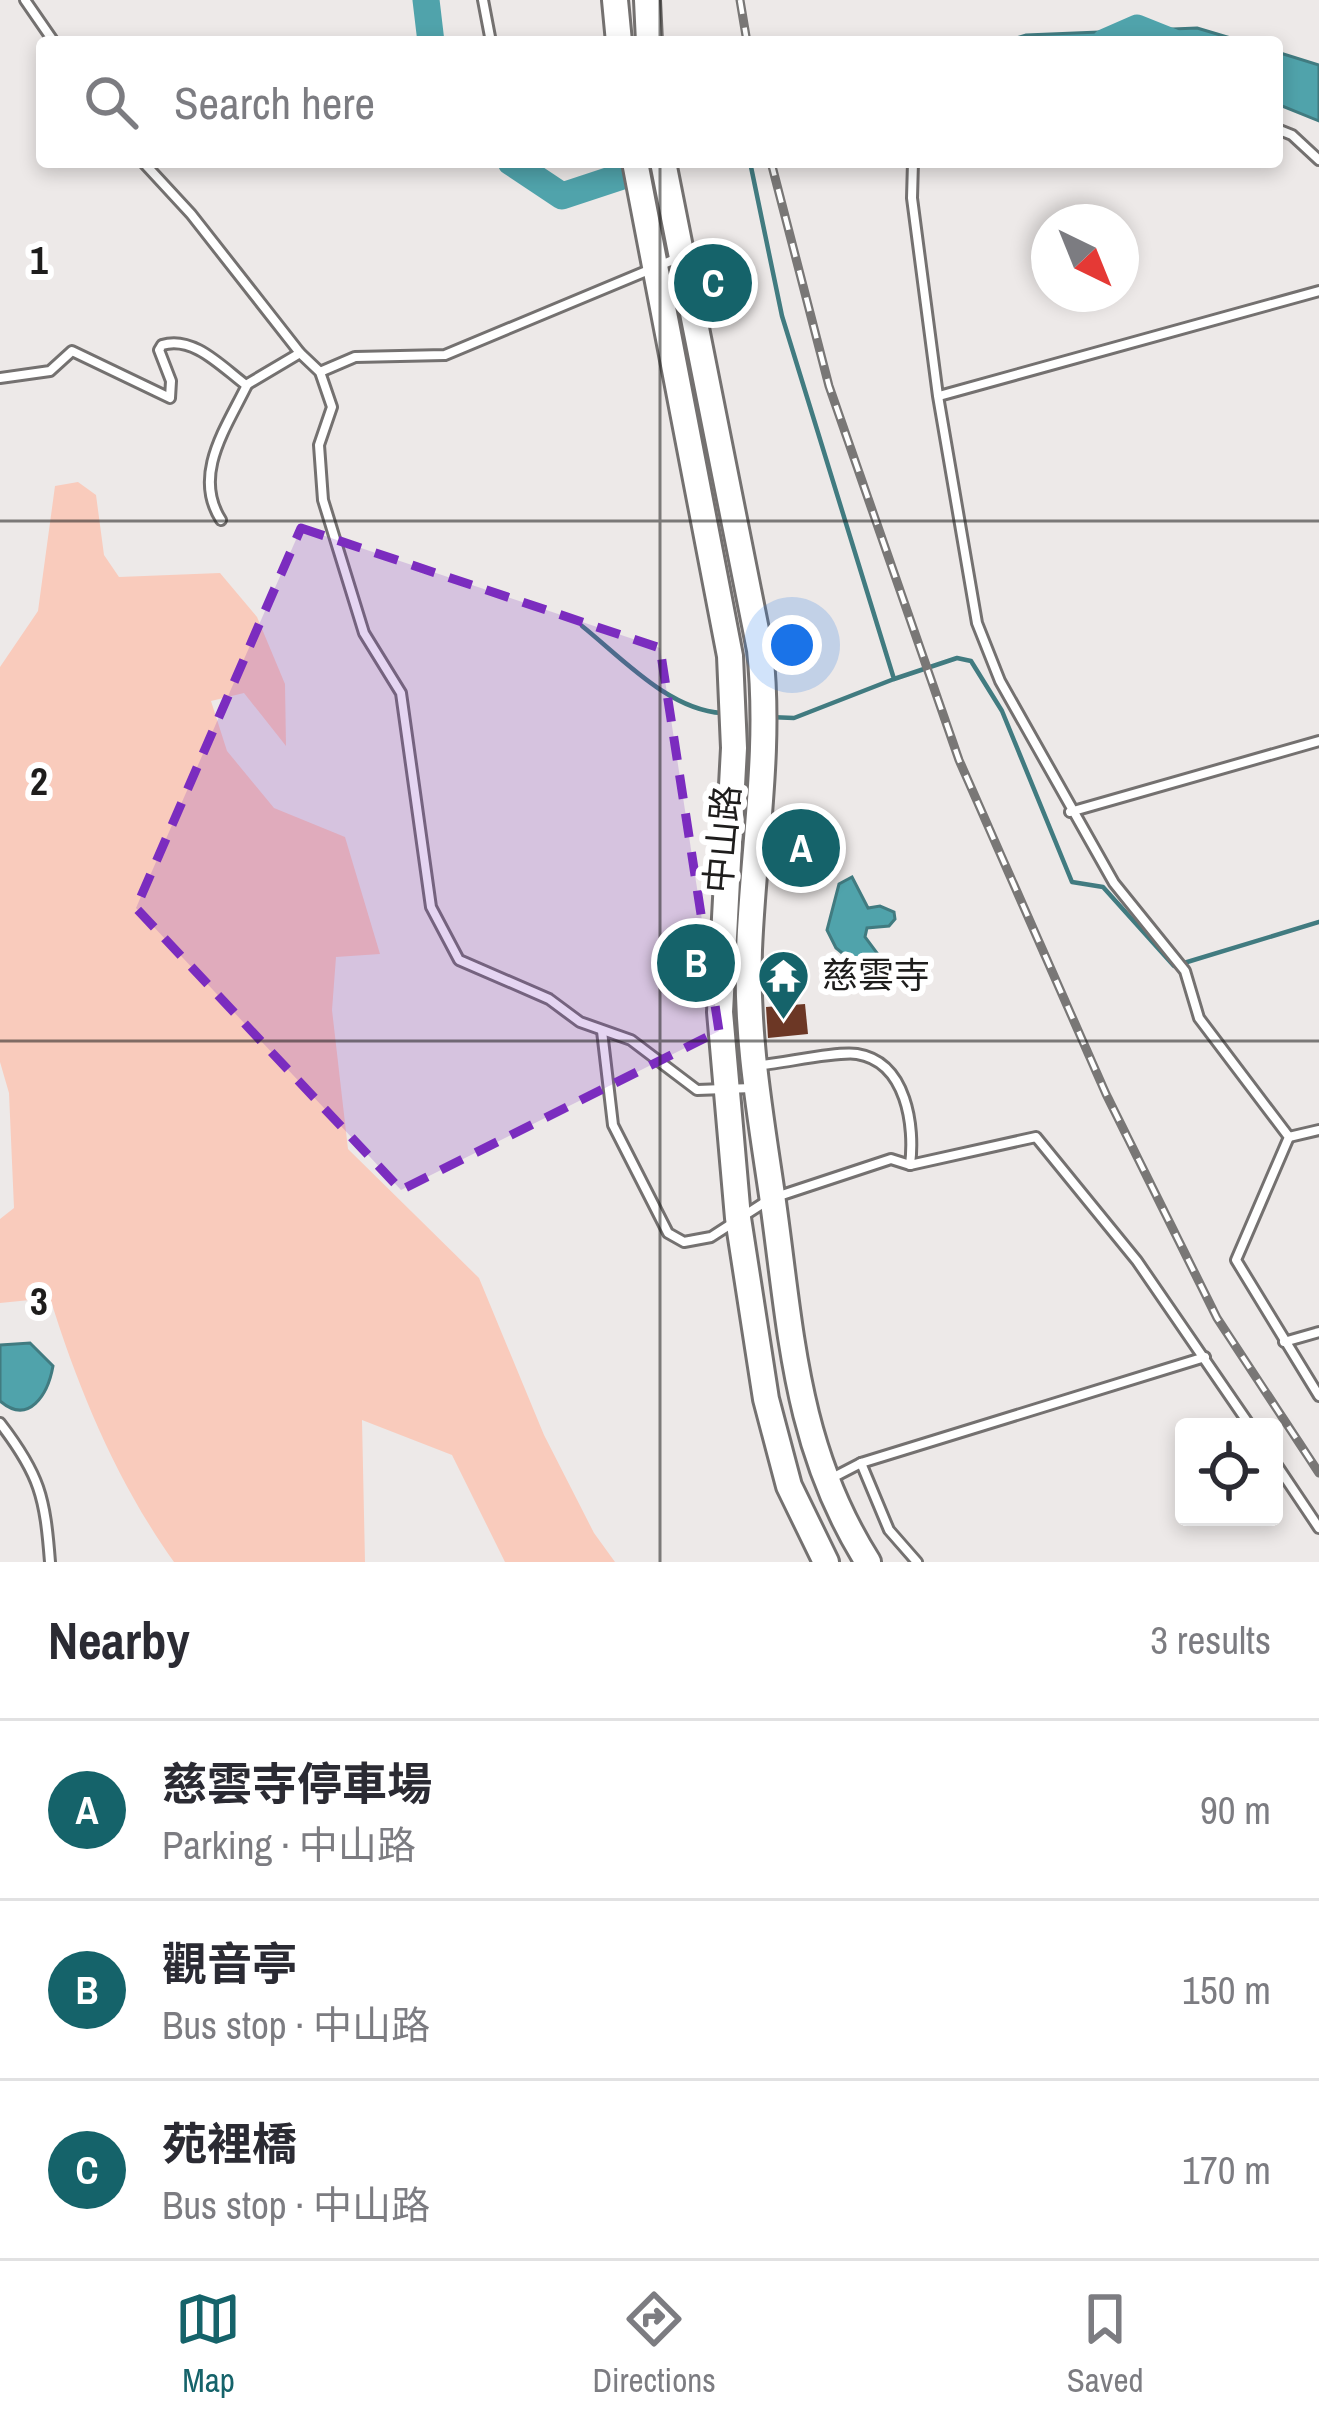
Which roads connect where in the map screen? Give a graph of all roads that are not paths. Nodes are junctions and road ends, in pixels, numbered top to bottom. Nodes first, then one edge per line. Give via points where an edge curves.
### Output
1 (26, 0) edge
2 (483, 0) edge
3 (615, 0) edge
4 (647, 0) edge
5 (50, 36) edge
6 (490, 36) edge
7 (618, 36) edge
8 (649, 36) edge
9 (1283, 132) edge
10 (1319, 160) edge
11 (149, 168) edge
12 (636, 168) edge
13 (664, 168) edge
14 (913, 168) edge
15 (684, 256) junction
16 (655, 264) junction
17 (1319, 291) edge
18 (300, 353) junction
19 (320, 372) junction
20 (0, 378) edge
21 (248, 384) junction
22 (938, 396) junction
23 (221, 520) dead end
24 (1319, 741) edge
25 (1070, 812) junction
26 (749, 951) junction
27 (721, 952) junction
28 (602, 1030) junction
29 (754, 1077) junction
30 (724, 1088) junction
31 (1319, 1130) edge
32 (1289, 1137) junction
33 (910, 1165) junction
34 (772, 1198) junction
35 (738, 1218) junction
36 (1319, 1332) edge
37 (1284, 1342) junction
38 (1205, 1358) junction
39 (1319, 1396) edge
40 (1245, 1418) edge
41 (0, 1423) edge
42 (861, 1463) junction
43 (1283, 1474) edge
44 (825, 1481) junction
45 (1319, 1528) edge
46 (50, 1562) edge
47 (826, 1562) edge
48 (868, 1562) edge
49 (917, 1562) edge

1 - 5 lane
2 - 6 lane
3 - 7 main road
4 - 8 main road
9 - 10 lane
11 - 18 lane
12 - 16 main road, 中山路
13 - 15 main road, 中山路
14 - 22 lane
15 - 16 lane
15 - 26 main road, 中山路 via 766,708
16 - 19 lane via 446,356 355,357
16 - 27 main road, 中山路 via 730,656 734,748
17 - 22 lane
18 - 19 lane
18 - 21 lane
19 - 28 lane via 332,407 319,445 323,500 364,633 401,693 431,907 459,959
20 - 21 lane via 50,371 72,351 170,398 159,350 176,341
21 - 23 lane via 210,468 206,490
22 - 25 lane via 977,623
24 - 25 lane
25 - 32 lane via 1114,883 1185,970 1199,1018
26 - 27 main road
26 - 29 main road, 中山路
27 - 30 main road, 中山路
28 - 30 lane via 631,1040 697,1090
28 - 35 lane via 613,1125 668,1233 684,1242 711,1238
29 - 30 lane
29 - 33 lane via 859,1054 884,1069 906,1098
29 - 34 main road, 中山路
30 - 35 main road, 中山路
31 - 32 lane
32 - 37 lane via 1236,1260
33 - 34 lane via 891,1159
33 - 38 lane via 1036,1137
34 - 35 lane
34 - 44 main road, 中山路 via 788,1331
35 - 47 main road, 中山路 via 766,1399 789,1486
36 - 37 lane
37 - 39 lane
38 - 40 lane
38 - 42 lane
41 - 46 lane via 30,1462 46,1506
42 - 44 lane
42 - 49 lane via 890,1530
43 - 45 lane
44 - 48 main road, 中山路

